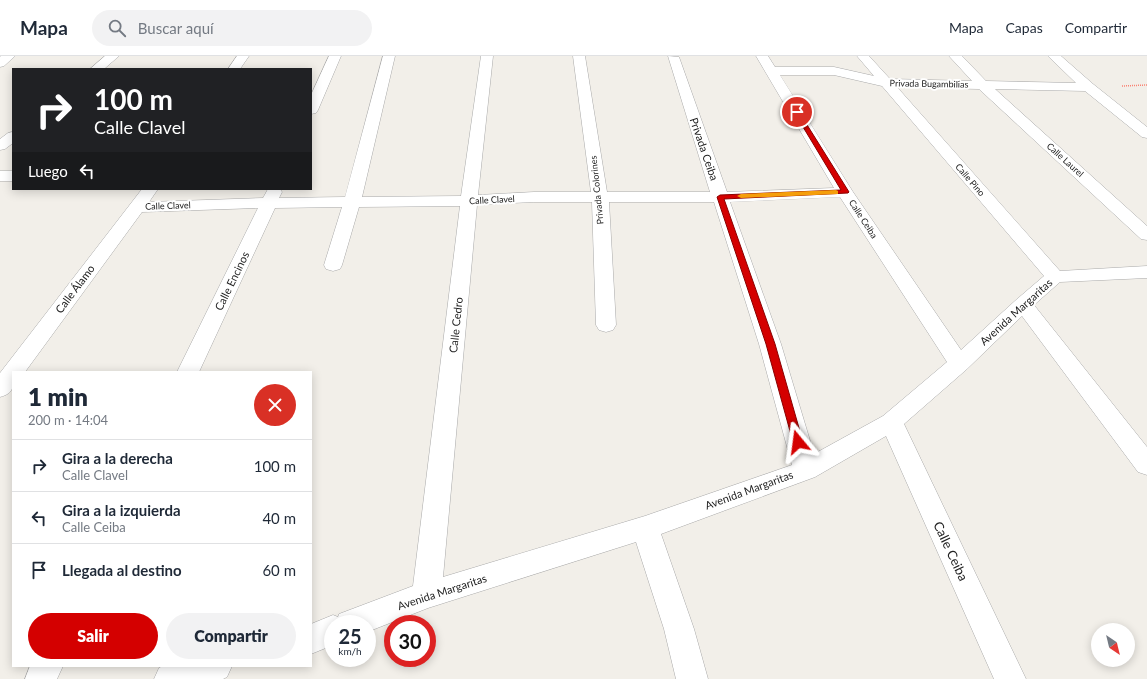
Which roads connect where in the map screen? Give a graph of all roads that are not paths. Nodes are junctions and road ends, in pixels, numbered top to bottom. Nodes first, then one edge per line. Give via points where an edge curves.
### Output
1 (10, 56) edge
2 (112, 56) edge
3 (243, 56) edge
4 (335, 56) edge
5 (389, 56) edge
6 (580, 56) edge
7 (762, 56) edge
8 (955, 56) edge
9 (1054, 56) edge
10 (484, 57) edge
11 (672, 57) edge
12 (865, 59) edge
13 (0, 62) edge
14 (97, 68) edge
15 (235, 68) edge
16 (772, 71) junction
17 (834, 71) junction
18 (886, 83) junction
19 (984, 86) junction
20 (1088, 87) junction
21 (312, 108) edge
22 (1147, 134) edge
23 (12, 137) edge
24 (0, 146) edge
25 (0, 176) edge
26 (12, 176) edge
27 (149, 190) edge
28 (846, 192) junction
29 (273, 196) edge
30 (600, 197) junction
31 (720, 197) junction
32 (469, 201) junction
33 (352, 202) junction
34 (138, 207) junction
35 (1147, 235) edge
36 (333, 266) dead end
37 (1147, 272) edge
38 (1054, 277) junction
39 (1023, 304) junction
40 (606, 325) dead end
41 (959, 364) junction
42 (14, 371) edge
43 (188, 371) edge
44 (12, 373) edge
45 (0, 389) edge
46 (892, 422) junction
47 (1147, 465) edge
48 (806, 470) junction
49 (645, 528) junction
50 (427, 595) junction
51 (374, 615) edge
52 (324, 634) edge
53 (312, 639) edge
54 (47, 667) edge
55 (212, 667) edge
56 (41, 679) edge
57 (170, 679) edge
58 (692, 679) edge
59 (1010, 679) edge

1 - 13 street
2 - 14 street
3 - 15 street
4 - 21 street
5 - 33 street
6 - 30 street, Privada Colorines
7 - 16 street
8 - 19 street, Calle Laurel
9 - 20 street
10 - 32 street, Calle Cedro
11 - 31 street, Privada Ceiba
12 - 17 street
12 - 18 street, Calle Pino
16 - 17 street, Privada Bugambilias
16 - 28 street, Calle Ceiba
17 - 18 street, Privada Bugambilias
18 - 19 street, Privada Bugambilias
18 - 38 street, Calle Pino
19 - 20 street, Privada Bugambilias
19 - 35 street, Calle Laurel
20 - 22 street
23 - 24 street
25 - 26 street
27 - 34 street, Calle Álamo
28 - 31 street, Calle Clavel
28 - 41 street, Calle Ceiba
29 - 33 street, Calle Clavel
29 - 34 street, Calle Clavel
29 - 43 street, Calle Encinos
30 - 31 street, Calle Clavel
30 - 32 street, Calle Clavel via 534,197
30 - 40 street, Privada Colorines
31 - 48 street, Privada Ceiba via 770,344
32 - 33 street, Calle Clavel
32 - 50 street, Calle Cedro
33 - 36 street
34 - 42 street, Calle Álamo
37 - 38 street, Avenida Margaritas
38 - 39 street, Avenida Margaritas
39 - 41 street, Avenida Margaritas
39 - 47 street
41 - 46 street, Avenida Margaritas
44 - 45 street, Calle Álamo
46 - 48 street, Avenida Margaritas
46 - 59 street, Calle Ceiba
48 - 49 street, Avenida Margaritas
49 - 50 street, Avenida Margaritas
49 - 58 street via 679,629
50 - 51 street, Avenida Margaritas
52 - 53 street
54 - 56 street
55 - 57 street

